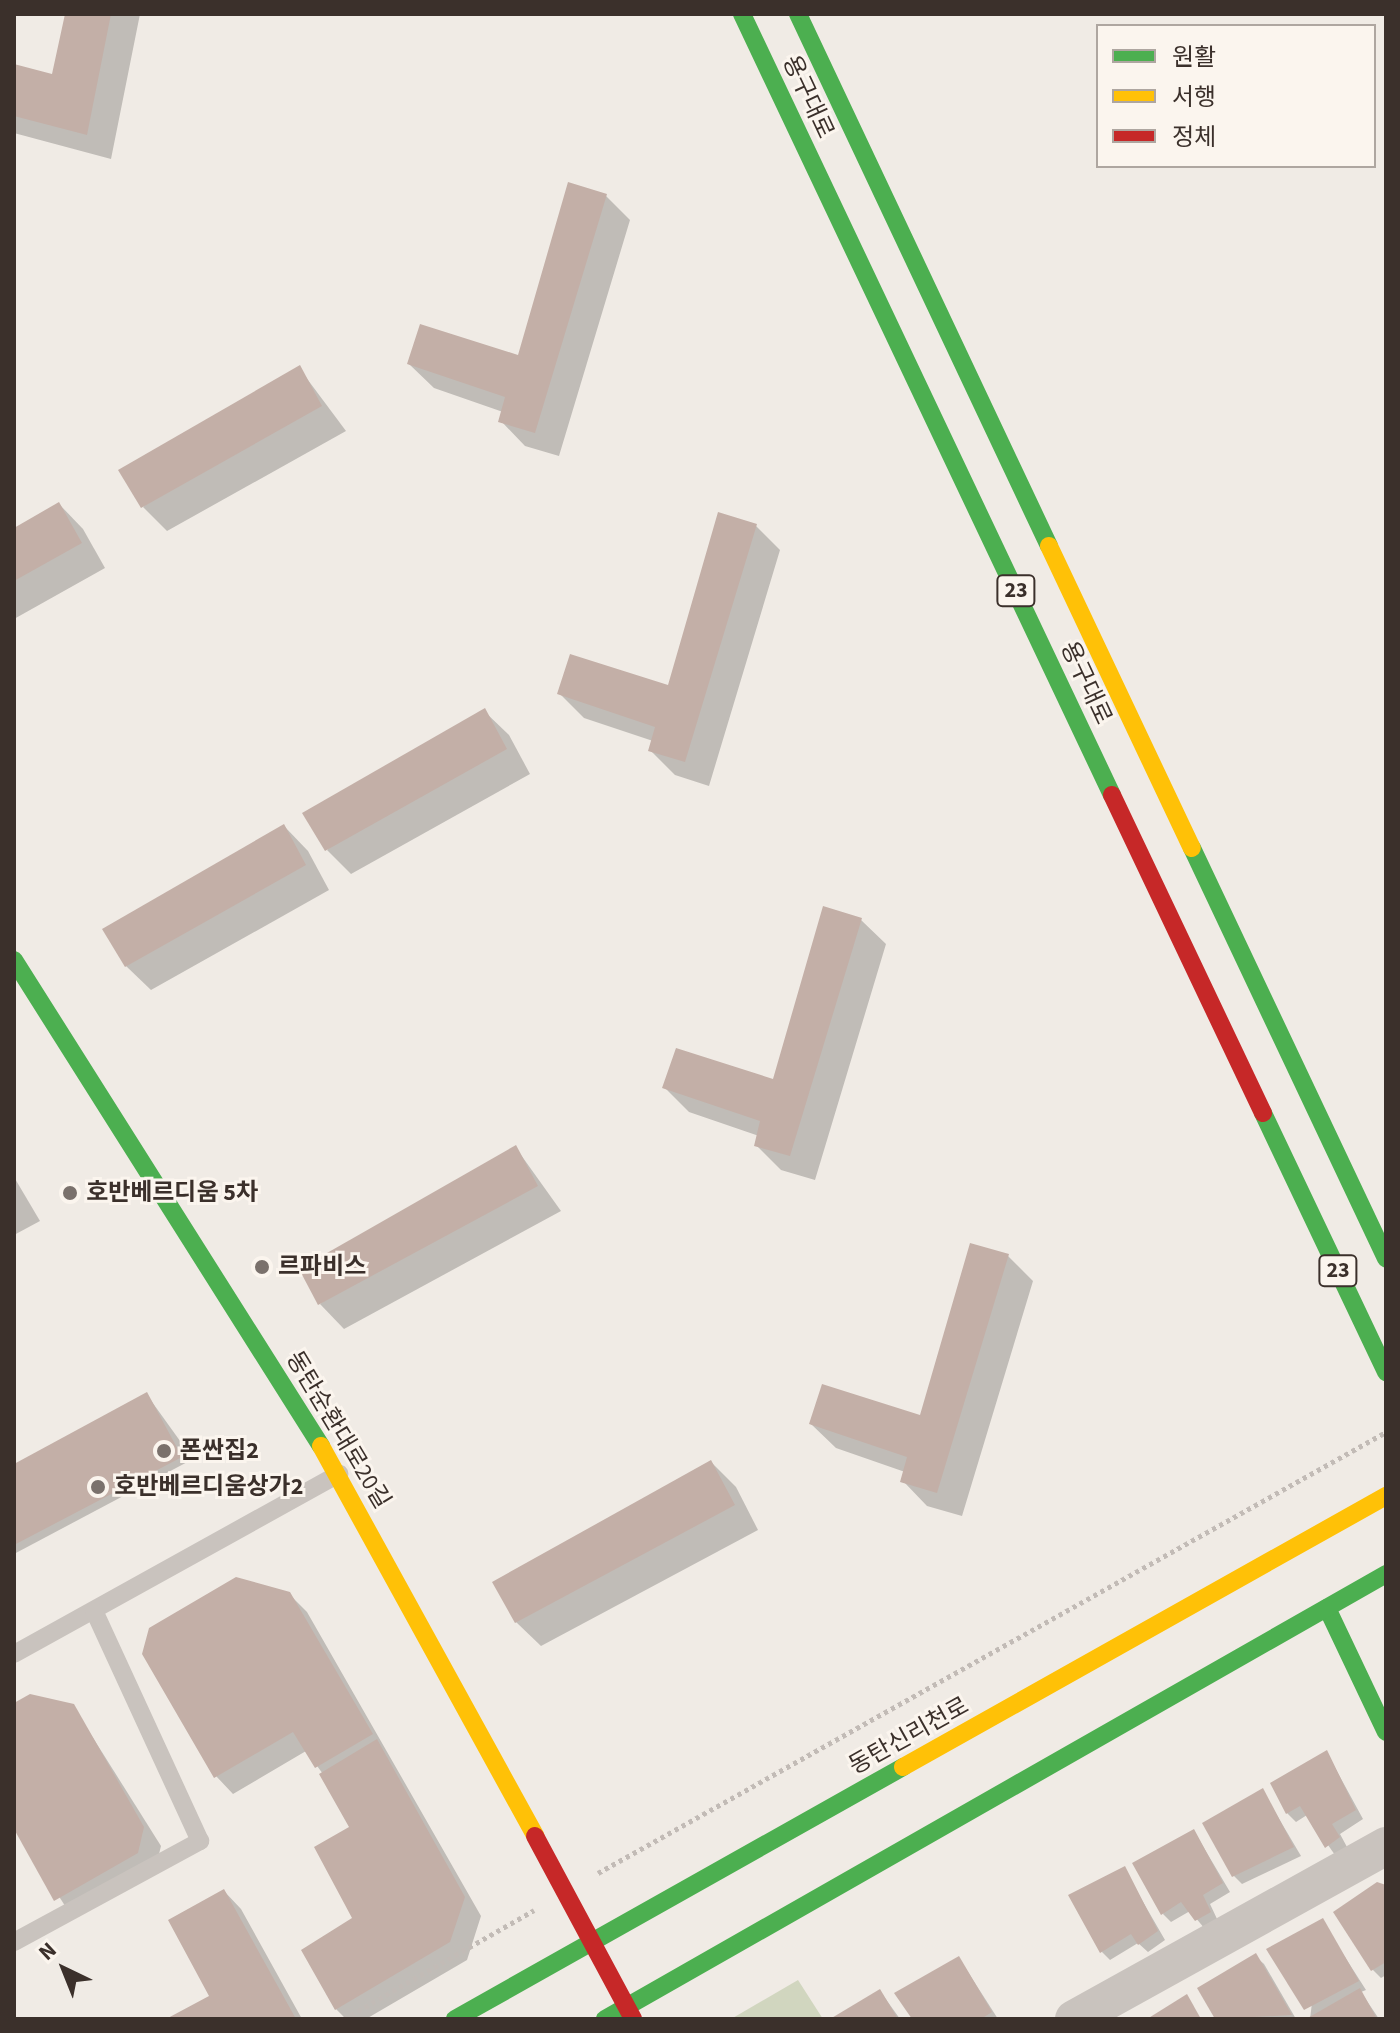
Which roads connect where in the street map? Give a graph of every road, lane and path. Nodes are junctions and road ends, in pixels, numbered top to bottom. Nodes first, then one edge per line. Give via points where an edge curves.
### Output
1 (742, 14) edge
2 (798, 14) edge
3 (14, 960) edge
4 (1386, 1259) edge
5 (1386, 1372) edge
6 (1386, 1432) edge
7 (339, 1474) junction
8 (1386, 1496) edge
9 (1386, 1574) edge
10 (1327, 1608) junction
11 (94, 1611) junction
12 (14, 1654) edge
13 (1386, 1732) edge
14 (1386, 1846) edge
15 (566, 1891) junction
16 (593, 1941) junction
17 (14, 1942) edge
18 (630, 2013) edge
19 (344, 2019) edge
20 (455, 2019) edge
21 (605, 2019) edge
22 (1074, 2019) edge

1 - 5 main road, 용구대로 / 23
2 - 4 main road, 용구대로 / 23
3 - 7 main road, 동탄순환대로20길
6 - 15 path
7 - 11 lane
7 - 15 main road, 동탄순환대로20길
8 - 16 main road, 동탄신리천로
9 - 10 main road
10 - 13 main road
10 - 18 main road
11 - 12 lane
11 - 17 lane via 200,1841
14 - 22 street
15 - 16 main road, 동탄순환대로20길
15 - 19 path
16 - 18 main road, 동탄순환대로20길
16 - 20 main road, 동탄신리천로
18 - 21 main road

